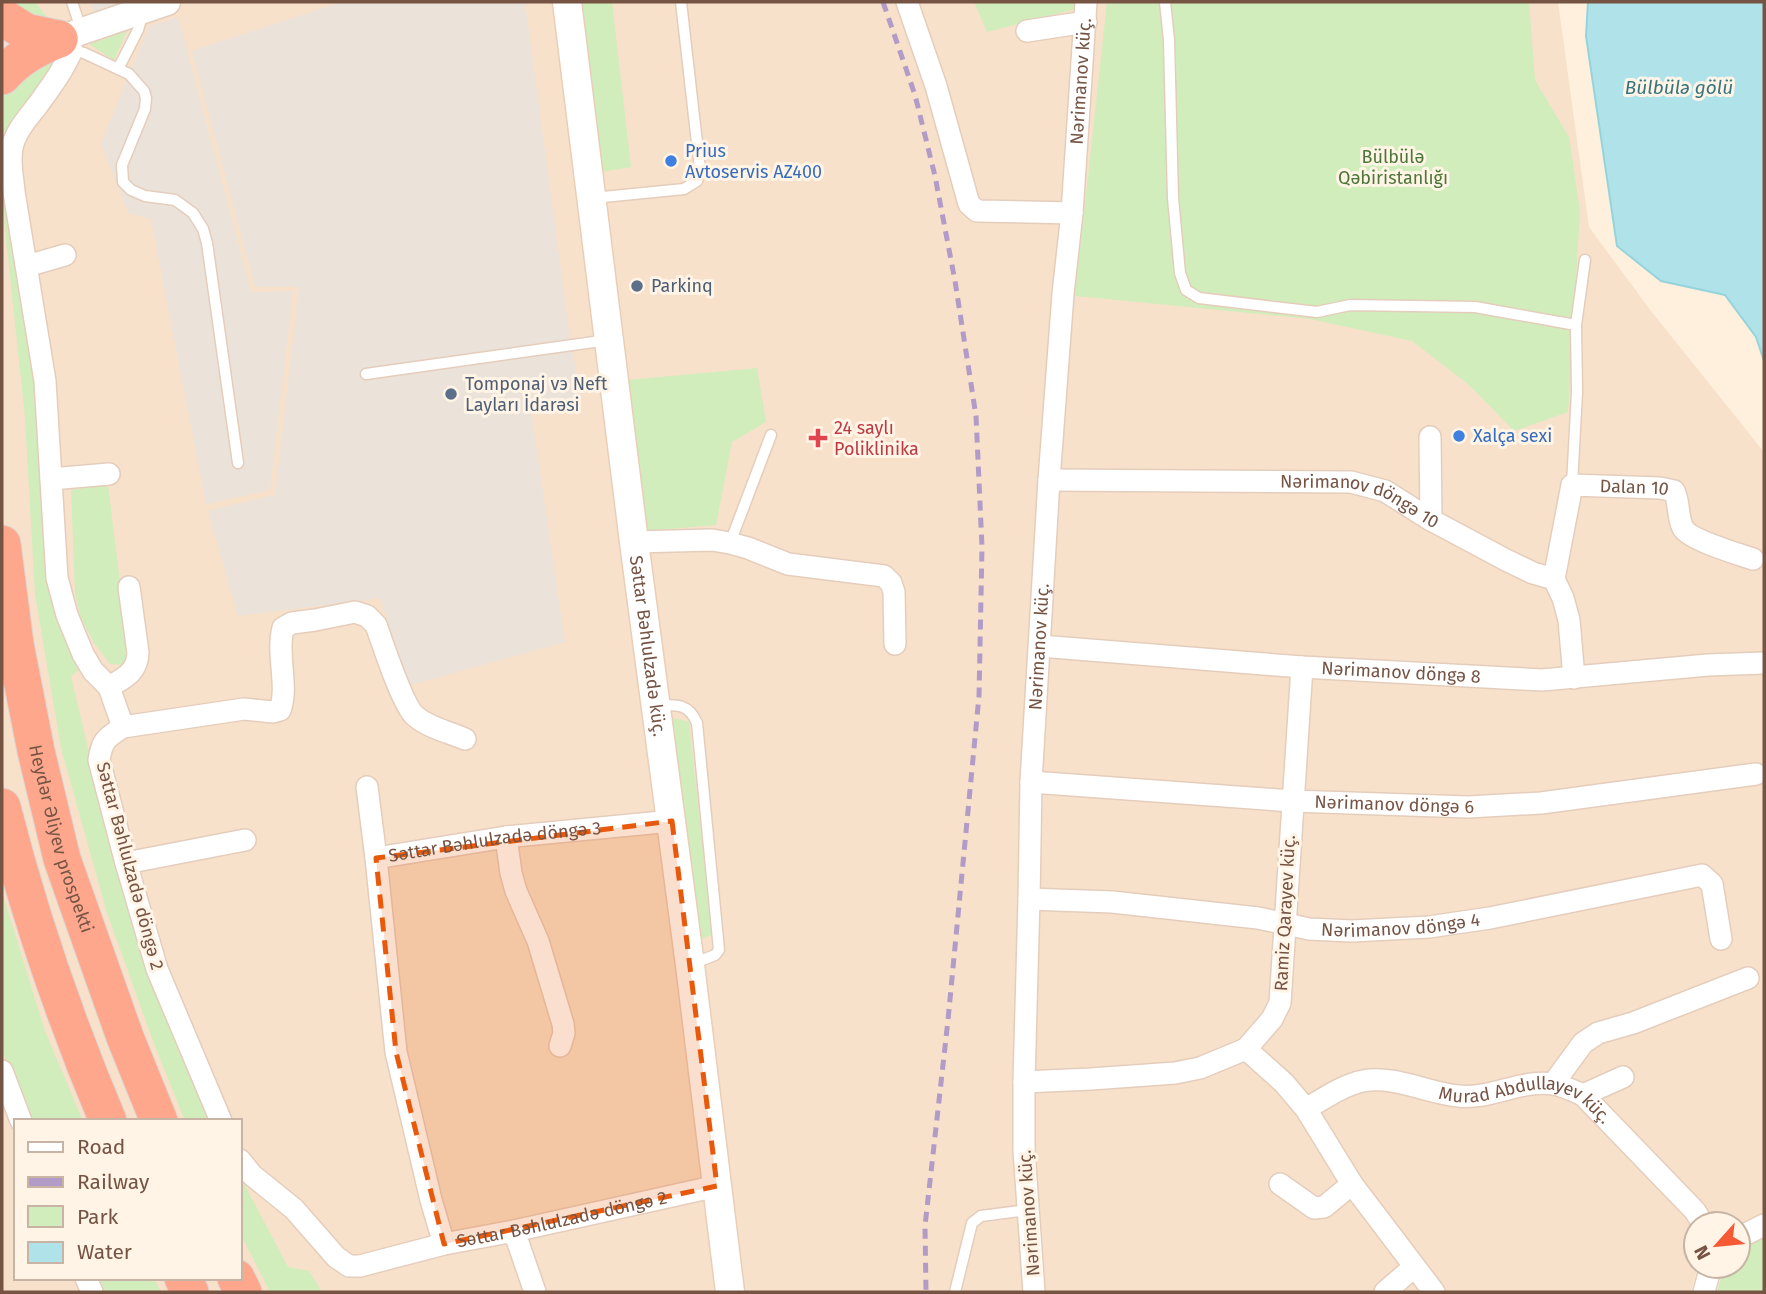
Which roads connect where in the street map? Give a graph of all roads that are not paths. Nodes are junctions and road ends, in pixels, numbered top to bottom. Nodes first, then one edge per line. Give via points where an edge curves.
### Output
1 (72, 2) edge
2 (167, 2) edge
3 (567, 2) edge
4 (681, 2) edge
5 (907, 2) edge
6 (1165, 2) edge
7 (138, 12) junction
8 (1086, 12) edge
9 (2, 17) edge
10 (1027, 31) dead end
11 (70, 39) junction
12 (118, 69) junction
13 (2, 76) edge
14 (590, 198) junction
15 (1072, 213) junction
16 (65, 255) dead end
17 (1584, 260) dead end
18 (27, 266) junction
19 (1576, 325) junction
20 (608, 340) junction
21 (366, 374) dead end
22 (771, 435) dead end
23 (1430, 437) dead end
24 (238, 463) dead end
25 (109, 474) dead end
26 (51, 479) junction
27 (1049, 480) junction
28 (1572, 485) junction
29 (1431, 520) junction
30 (634, 542) junction
31 (730, 543) junction
32 (2, 544) edge
33 (1753, 559) dead end
34 (1554, 579) junction
35 (129, 587) dead end
36 (895, 644) dead end
37 (1040, 646) junction
38 (1764, 663) edge
39 (1302, 667) junction
40 (1574, 678) junction
41 (109, 687) junction
42 (656, 706) junction
43 (123, 727) junction
44 (465, 739) dead end
45 (1756, 774) dead end
46 (1031, 782) junction
47 (367, 787) dead end
48 (1292, 801) junction
49 (2, 807) edge
50 (672, 821) junction
51 (506, 837) junction
52 (245, 840) dead end
53 (376, 858) junction
54 (125, 863) junction
55 (1029, 899) junction
56 (1284, 924) junction
57 (1721, 939) dead end
58 (690, 965) junction
59 (1748, 978) dead end
60 (560, 1046) dead end
61 (1246, 1049) junction
62 (2, 1072) edge
63 (1623, 1077) dead end
64 (1024, 1082) junction
65 (1553, 1084) junction
66 (1583, 1095) junction
67 (1306, 1109) junction
68 (20, 1119) edge
69 (107, 1119) edge
70 (158, 1119) edge
71 (220, 1119) edge
72 (242, 1163) edge
73 (1280, 1184) dead end
74 (1352, 1184) junction
75 (718, 1186) junction
76 (1027, 1210) junction
77 (1694, 1210) edge
78 (514, 1231) junction
79 (444, 1244) junction
80 (1414, 1267) junction
81 (535, 1292) edge
82 (730, 1292) edge
83 (955, 1292) edge
84 (1034, 1292) edge
85 (1385, 1292) edge
86 (1434, 1292) edge

1 - 11 lane
2 - 7 street
3 - 14 main road, Səttar Bəhlulzadə küç.
4 - 14 lane via 700,169 697,181 684,189
5 - 15 street via 969,204 977,211
6 - 19 lane via 1173,198 1180,273 1186,290 1199,298 1317,312 1350,305 1475,307
7 - 11 street
7 - 12 lane via 138,30
8 - 10 street
8 - 15 street, Nərimanov küç.
9 - 11 highway via 26,32
11 - 12 lane via 84,53
11 - 13 highway via 30,52
11 - 18 street via 66,64 16,134 11,149
12 - 24 lane via 129,74 146,98 122,165 124,182 145,196 175,200 193,213 203,229
14 - 20 main road, Səttar Bəhlulzadə küç.
15 - 27 street, Nərimanov küç.
16 - 18 street
17 - 19 lane
18 - 26 street via 45,381
19 - 28 lane
20 - 21 lane
20 - 30 main road, Səttar Bəhlulzadə küç.
22 - 31 lane
23 - 29 street
25 - 26 street
26 - 41 street via 57,578 67,615 83,654
27 - 29 street, Nərimanov döngə 10 via 1351,482 1385,491
27 - 37 street, Nərimanov küç.
28 - 33 street, Dalan 10 via 1674,491 1682,526 1689,535
28 - 34 street, Dalan 10
29 - 34 street, Nərimanov döngə 10 via 1533,573
30 - 31 street
30 - 42 main road, Səttar Bəhlulzadə küç.
31 - 36 street via 788,564 884,576 894,592
32 - 70 highway, Heydər Əliyev prospekti via 22,684 62,859
34 - 40 street via 1569,620
35 - 41 street via 138,663 127,677
37 - 39 street, Nərimanov döngə 8
37 - 46 street, Nərimanov küç.
38 - 40 street, Nərimanov döngə 8
39 - 40 street, Nərimanov döngə 8
39 - 48 street, Ramiz Qarayev küç.
41 - 43 street
42 - 50 main road, Səttar Bəhlulzadə küç.
42 - 58 lane via 685,707 697,723 719,950
43 - 44 street via 244,709 280,710 283,628 355,612 376,625 413,714
43 - 54 street, Səttar Bəhlulzadə döngə 2 via 107,738 99,760
45 - 48 street, Nərimanov döngə 6 via 1541,803 1468,807
46 - 48 street, Nərimanov döngə 6
46 - 55 street, Nərimanov küç.
47 - 53 street
48 - 56 street, Ramiz Qarayev küç.
49 - 69 highway via 48,963
50 - 51 street, Səttar Bəhlulzadə döngə 3
50 - 58 main road, Səttar Bəhlulzadə küç.
51 - 53 street, Səttar Bəhlulzadə döngə 3
51 - 60 street via 513,882 538,941 563,1024
52 - 54 street
53 - 79 street, Səttar Bəhlulzadə döngə 3 via 396,1052
54 - 71 street, Səttar Bəhlulzadə döngə 2 via 157,969
55 - 56 street, Nərimanov döngə 4 via 1112,902
55 - 64 street, Nərimanov küç.
56 - 57 street, Nərimanov döngə 4 via 1352,931 1429,927 1702,875 1712,884
56 - 61 street, Ramiz Qarayev küç. via 1280,1003
58 - 75 main road, Səttar Bəhlulzadə küç.
59 - 65 street via 1598,1033
61 - 64 street via 1175,1073
61 - 67 street
62 - 68 street
63 - 66 street
64 - 76 street, Nərimanov küç.
65 - 66 street, Murad Abdullayev küç.
65 - 67 street, Murad Abdullayev küç. via 1458,1096 1383,1080 1363,1081
66 - 77 street, Murad Abdullayev küç.
67 - 74 street
72 - 79 street, Səttar Bəhlulzadə döngə 2 via 349,1266
73 - 74 street via 1314,1208 1324,1207
74 - 80 street
75 - 78 street, Səttar Bəhlulzadə döngə 2
75 - 82 main road, Səttar Bəhlulzadə küç.
76 - 83 lane via 981,1216 972,1223
76 - 84 street, Nərimanov küç.
78 - 79 street, Səttar Bəhlulzadə döngə 2
78 - 81 street
80 - 85 street
80 - 86 street

